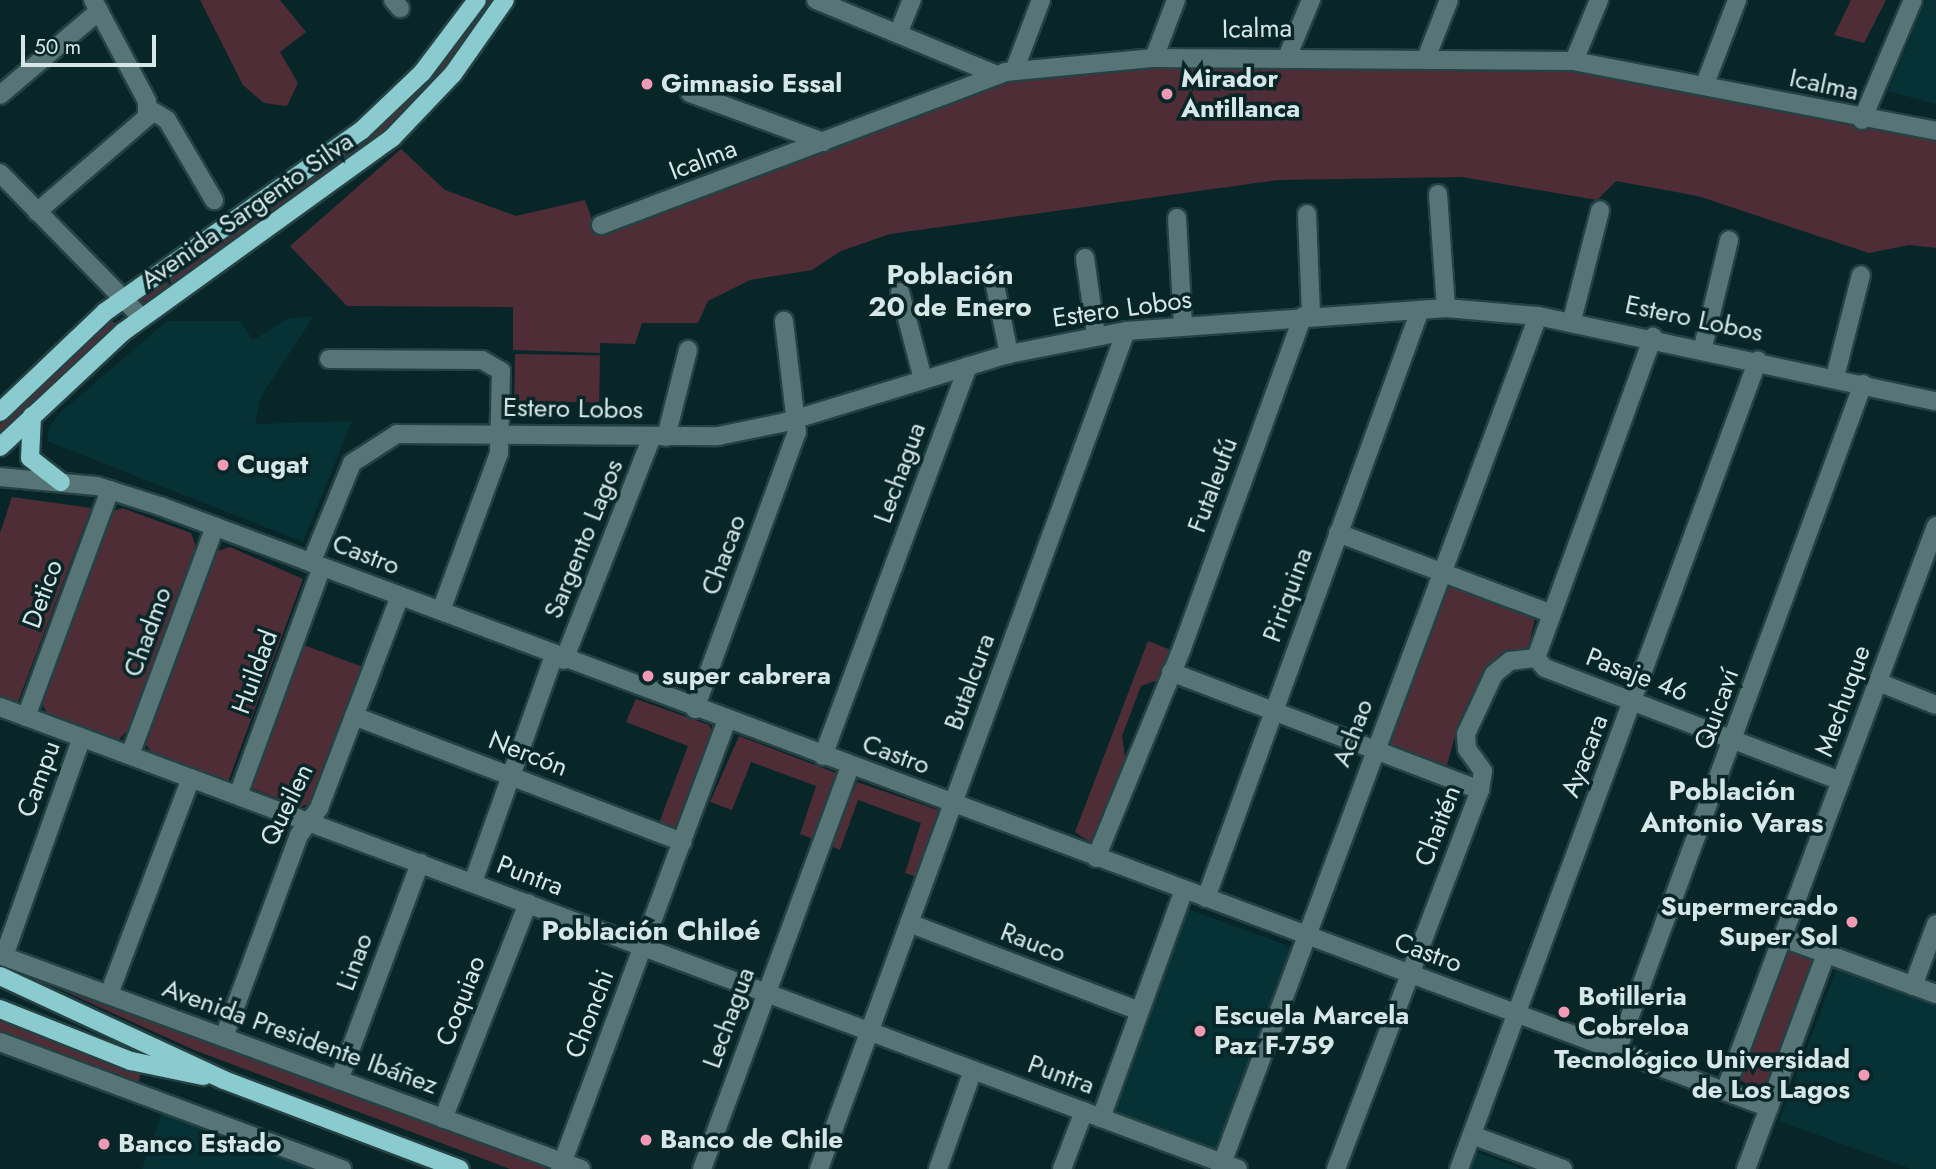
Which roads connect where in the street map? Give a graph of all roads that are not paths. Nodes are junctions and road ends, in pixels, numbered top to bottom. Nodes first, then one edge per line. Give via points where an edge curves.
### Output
1 (477, 0) edge
2 (506, 0) edge
3 (816, 0) edge
4 (912, 0) edge
5 (1041, 0) edge
6 (1176, 0) edge
7 (1311, 0) edge
8 (1449, 0) edge
9 (1599, 0) edge
10 (1737, 0) edge
11 (1913, 0) edge
12 (96, 6) edge
13 (898, 34) junction
14 (1288, 55) junction
15 (1427, 56) junction
16 (1154, 58) junction
17 (1574, 61) junction
18 (1005, 73) junction
19 (1705, 84) junction
20 (690, 93) dead end
21 (0, 95) edge
22 (149, 109) junction
23 (1862, 120) junction
24 (1936, 131) edge
25 (823, 142) junction
26 (0, 173) edge
27 (1438, 194) dead end
28 (214, 200) dead end
29 (1600, 211) dead end
30 (37, 212) junction
31 (1307, 214) dead end
32 (1177, 218) dead end
33 (601, 225) dead end
34 (1729, 240) dead end
35 (1085, 258) dead end
36 (993, 275) dead end
37 (1861, 275) dead end
38 (900, 292) dead end
39 (126, 297) junction
40 (1446, 308) junction
41 (1420, 310) junction
42 (1307, 315) junction
43 (1538, 316) junction
44 (142, 318) junction
45 (1572, 320) junction
46 (784, 321) dead end
47 (1183, 325) junction
48 (1126, 331) junction
49 (1096, 335) junction
50 (1653, 337) junction
51 (1703, 347) junction
52 (688, 349) dead end
53 (1009, 354) junction
54 (329, 359) dead end
55 (1758, 360) junction
56 (968, 366) junction
57 (1835, 377) junction
58 (923, 380) junction
59 (1863, 384) junction
60 (1936, 401) edge
61 (0, 412) edge
62 (32, 414) junction
63 (797, 419) junction
64 (503, 433) junction
65 (659, 437) junction
66 (0, 447) edge
67 (0, 477) edge
68 (61, 482) junction
69 (110, 490) junction
70 (215, 526) junction
71 (1936, 527) edge
72 (1338, 533) junction
73 (317, 565) junction
74 (1441, 572) junction
75 (400, 596) junction
76 (441, 611) junction
77 (1548, 612) junction
78 (559, 658) junction
79 (1536, 658) junction
80 (1171, 672) junction
81 (1878, 682) junction
82 (1634, 702) junction
83 (1936, 705) edge
84 (0, 707) edge
85 (695, 709) junction
86 (1274, 711) junction
87 (354, 716) junction
88 (26, 717) junction
89 (727, 720) junction
90 (82, 737) junction
91 (1734, 740) junction
92 (1375, 750) junction
93 (130, 755) junction
94 (823, 756) junction
95 (850, 766) junction
96 (511, 776) junction
97 (191, 778) junction
98 (1841, 781) junction
99 (1480, 790) junction
100 (238, 795) junction
101 (953, 804) junction
102 (309, 821) junction
103 (683, 842) junction
104 (1097, 858) junction
105 (420, 863) junction
106 (473, 882) junction
107 (1184, 890) junction
108 (1206, 898) junction
109 (528, 903) junction
110 (909, 923) junction
111 (1936, 924) edge
112 (1304, 935) junction
113 (1783, 938) junction
114 (643, 946) junction
115 (1826, 954) junction
116 (2, 956) edge
117 (1410, 974) junction
118 (0, 976) edge
119 (1913, 986) junction
120 (767, 993) junction
121 (109, 994) junction
122 (1936, 994) edge
123 (0, 1009) edge
124 (1139, 1012) junction
125 (1517, 1014) junction
126 (869, 1031) junction
127 (224, 1037) junction
128 (0, 1042) edge
129 (1617, 1051) junction
130 (974, 1070) junction
131 (224, 1080) junction
132 (339, 1080) junction
133 (1725, 1091) junction
134 (1769, 1108) junction
135 (1093, 1114) junction
136 (443, 1119) junction
137 (1472, 1135) junction
138 (561, 1166) edge
139 (1227, 1167) edge
140 (342, 1169) edge
141 (460, 1169) edge
142 (581, 1169) edge
143 (702, 1169) edge
144 (819, 1169) edge
145 (938, 1169) edge
146 (1062, 1169) edge
147 (1336, 1169) edge
148 (1459, 1169) edge
149 (1563, 1169) edge
150 (1746, 1169) edge

1 - 39 main road, Avenida Sargento Silva via 422,73 361,131
2 - 44 main road, Avenida Sargento Silva via 453,74 378,150
3 - 13 street
4 - 13 street
5 - 18 street
6 - 16 street
7 - 14 street
8 - 15 street
9 - 17 street
10 - 19 street
11 - 23 street
12 - 21 street
12 - 22 street
13 - 18 street
14 - 15 street, Icalma
14 - 16 street, Icalma
15 - 17 street, Icalma
16 - 18 street, Icalma
17 - 19 street, Icalma
18 - 25 street, Icalma
19 - 23 street, Icalma
20 - 25 street
22 - 28 street via 167,120
22 - 30 street via 143,123
23 - 24 street, Icalma
25 - 33 street, Icalma
26 - 30 street
27 - 40 street
29 - 45 street
30 - 39 street
31 - 42 street, Futaleufú
32 - 47 street
34 - 51 street
35 - 49 street
36 - 53 street
37 - 57 street
38 - 58 street
39 - 44 street
39 - 61 main road, Avenida Sargento Silva
40 - 41 street, Estero Lobos
40 - 43 street, Estero Lobos
41 - 42 street, Estero Lobos
41 - 72 street, Piriquina
42 - 47 street, Estero Lobos
42 - 80 street, Futaleufú
43 - 45 street, Estero Lobos
43 - 74 street, Achao
44 - 62 main road, Avenida Sargento Silva
45 - 50 street, Estero Lobos
46 - 63 street
47 - 48 street, Estero Lobos
48 - 49 street, Estero Lobos
48 - 101 street, Butalcura
49 - 53 street, Estero Lobos
50 - 51 street, Estero Lobos
50 - 77 street
51 - 55 street, Estero Lobos
52 - 65 street, Sargento Lagos
53 - 56 street, Estero Lobos
54 - 64 street via 490,361 504,378
55 - 57 street, Estero Lobos
55 - 82 street, Ayacara
56 - 58 street, Estero Lobos
56 - 94 street, Lechagua
57 - 59 street, Estero Lobos
58 - 63 street, Estero Lobos
59 - 60 street, Estero Lobos
59 - 91 street, Quicaví
62 - 66 main road, Avenida Sargento Silva
62 - 68 main road via 30,458
63 - 65 street, Estero Lobos via 718,436
63 - 85 street, Chacao
64 - 65 street, Estero Lobos
64 - 73 street, Estero Lobos via 411,432 364,449 347,473
64 - 76 street
65 - 78 street, Sargento Lagos
67 - 68 street, Castro
68 - 69 street, Castro
69 - 70 street, Castro
69 - 88 street, Detico
70 - 73 street, Castro
70 - 93 street, Chadmo
71 - 81 street, Mechuque
72 - 74 street
72 - 86 street, Piriquina
73 - 75 street, Castro
73 - 100 street, Huildad
74 - 77 street
74 - 92 street, Achao
75 - 76 street, Castro
75 - 87 street, Queilen
76 - 78 street, Castro
77 - 79 street
78 - 85 street, Castro
78 - 96 street, Sargento Lagos
79 - 82 street, Pasaje 46 via 1545,668
79 - 99 street, Chaitén via 1510,661 1494,674 1466,734 1467,749 1483,771
80 - 86 street
80 - 104 street, Futaleufú
81 - 83 street
81 - 98 street, Mechuque
82 - 91 street, Pasaje 46
82 - 125 street, Ayacara
84 - 88 street, Puntra
85 - 89 street, Castro
86 - 92 street
86 - 108 street, Piriquina
87 - 96 street, Nercón
87 - 102 street, Queilen
88 - 90 street, Puntra
89 - 94 street, Castro
89 - 103 street, Chonchi
90 - 93 street, Puntra
90 - 116 street, Campu
91 - 98 street, Pasaje 46
91 - 129 street, Quicaví
92 - 99 street
92 - 112 street, Achao
93 - 97 street, Puntra
94 - 95 street, Castro
95 - 101 street, Castro
95 - 120 street, Lechagua
96 - 103 street, Nercón
96 - 106 street, Sargento Lagos
97 - 100 street, Puntra
97 - 121 street
98 - 113 street, Mechuque
99 - 117 street, Chaitén
100 - 102 street, Puntra
101 - 104 street, Castro
101 - 110 street, Butalcura
102 - 105 street, Puntra
102 - 127 street, Queilen
103 - 114 street, Chonchi
104 - 107 street, Castro
105 - 106 street, Puntra
105 - 132 street, Linao
106 - 109 street, Puntra
107 - 108 street, Castro
107 - 124 street
108 - 112 street, Castro
109 - 114 street, Puntra
109 - 136 street, Coquiao
110 - 124 street, Rauco
110 - 126 street, Butalcura
111 - 119 street
112 - 117 street, Castro
112 - 139 street, Achao
113 - 115 street
113 - 133 street, Mechuque
114 - 120 street, Puntra
114 - 138 street, Chonchi
115 - 119 street
115 - 134 street
116 - 121 street, Avenida Presidente Ibáñez
117 - 125 street, Castro
117 - 147 street, Chaitén
118 - 131 main road
119 - 122 street
120 - 126 street, Puntra
120 - 143 street, Lechagua
121 - 127 street, Avenida Presidente Ibáñez
123 - 131 main road via 131,1060
124 - 135 street
125 - 129 street, Castro
125 - 137 street, Ayacara
126 - 130 street, Puntra
126 - 144 street, Butalcura
127 - 132 street, Avenida Presidente Ibáñez
128 - 140 street
129 - 133 street, Castro
130 - 135 street, Puntra
130 - 145 street
131 - 141 main road
132 - 136 street, Avenida Presidente Ibáñez
133 - 134 street, Castro
134 - 150 street
135 - 139 street, Puntra
135 - 146 street
136 - 138 street, Avenida Presidente Ibáñez
137 - 148 street, Ayacara
137 - 149 street
138 - 142 street, Avenida Presidente Ibáñez

